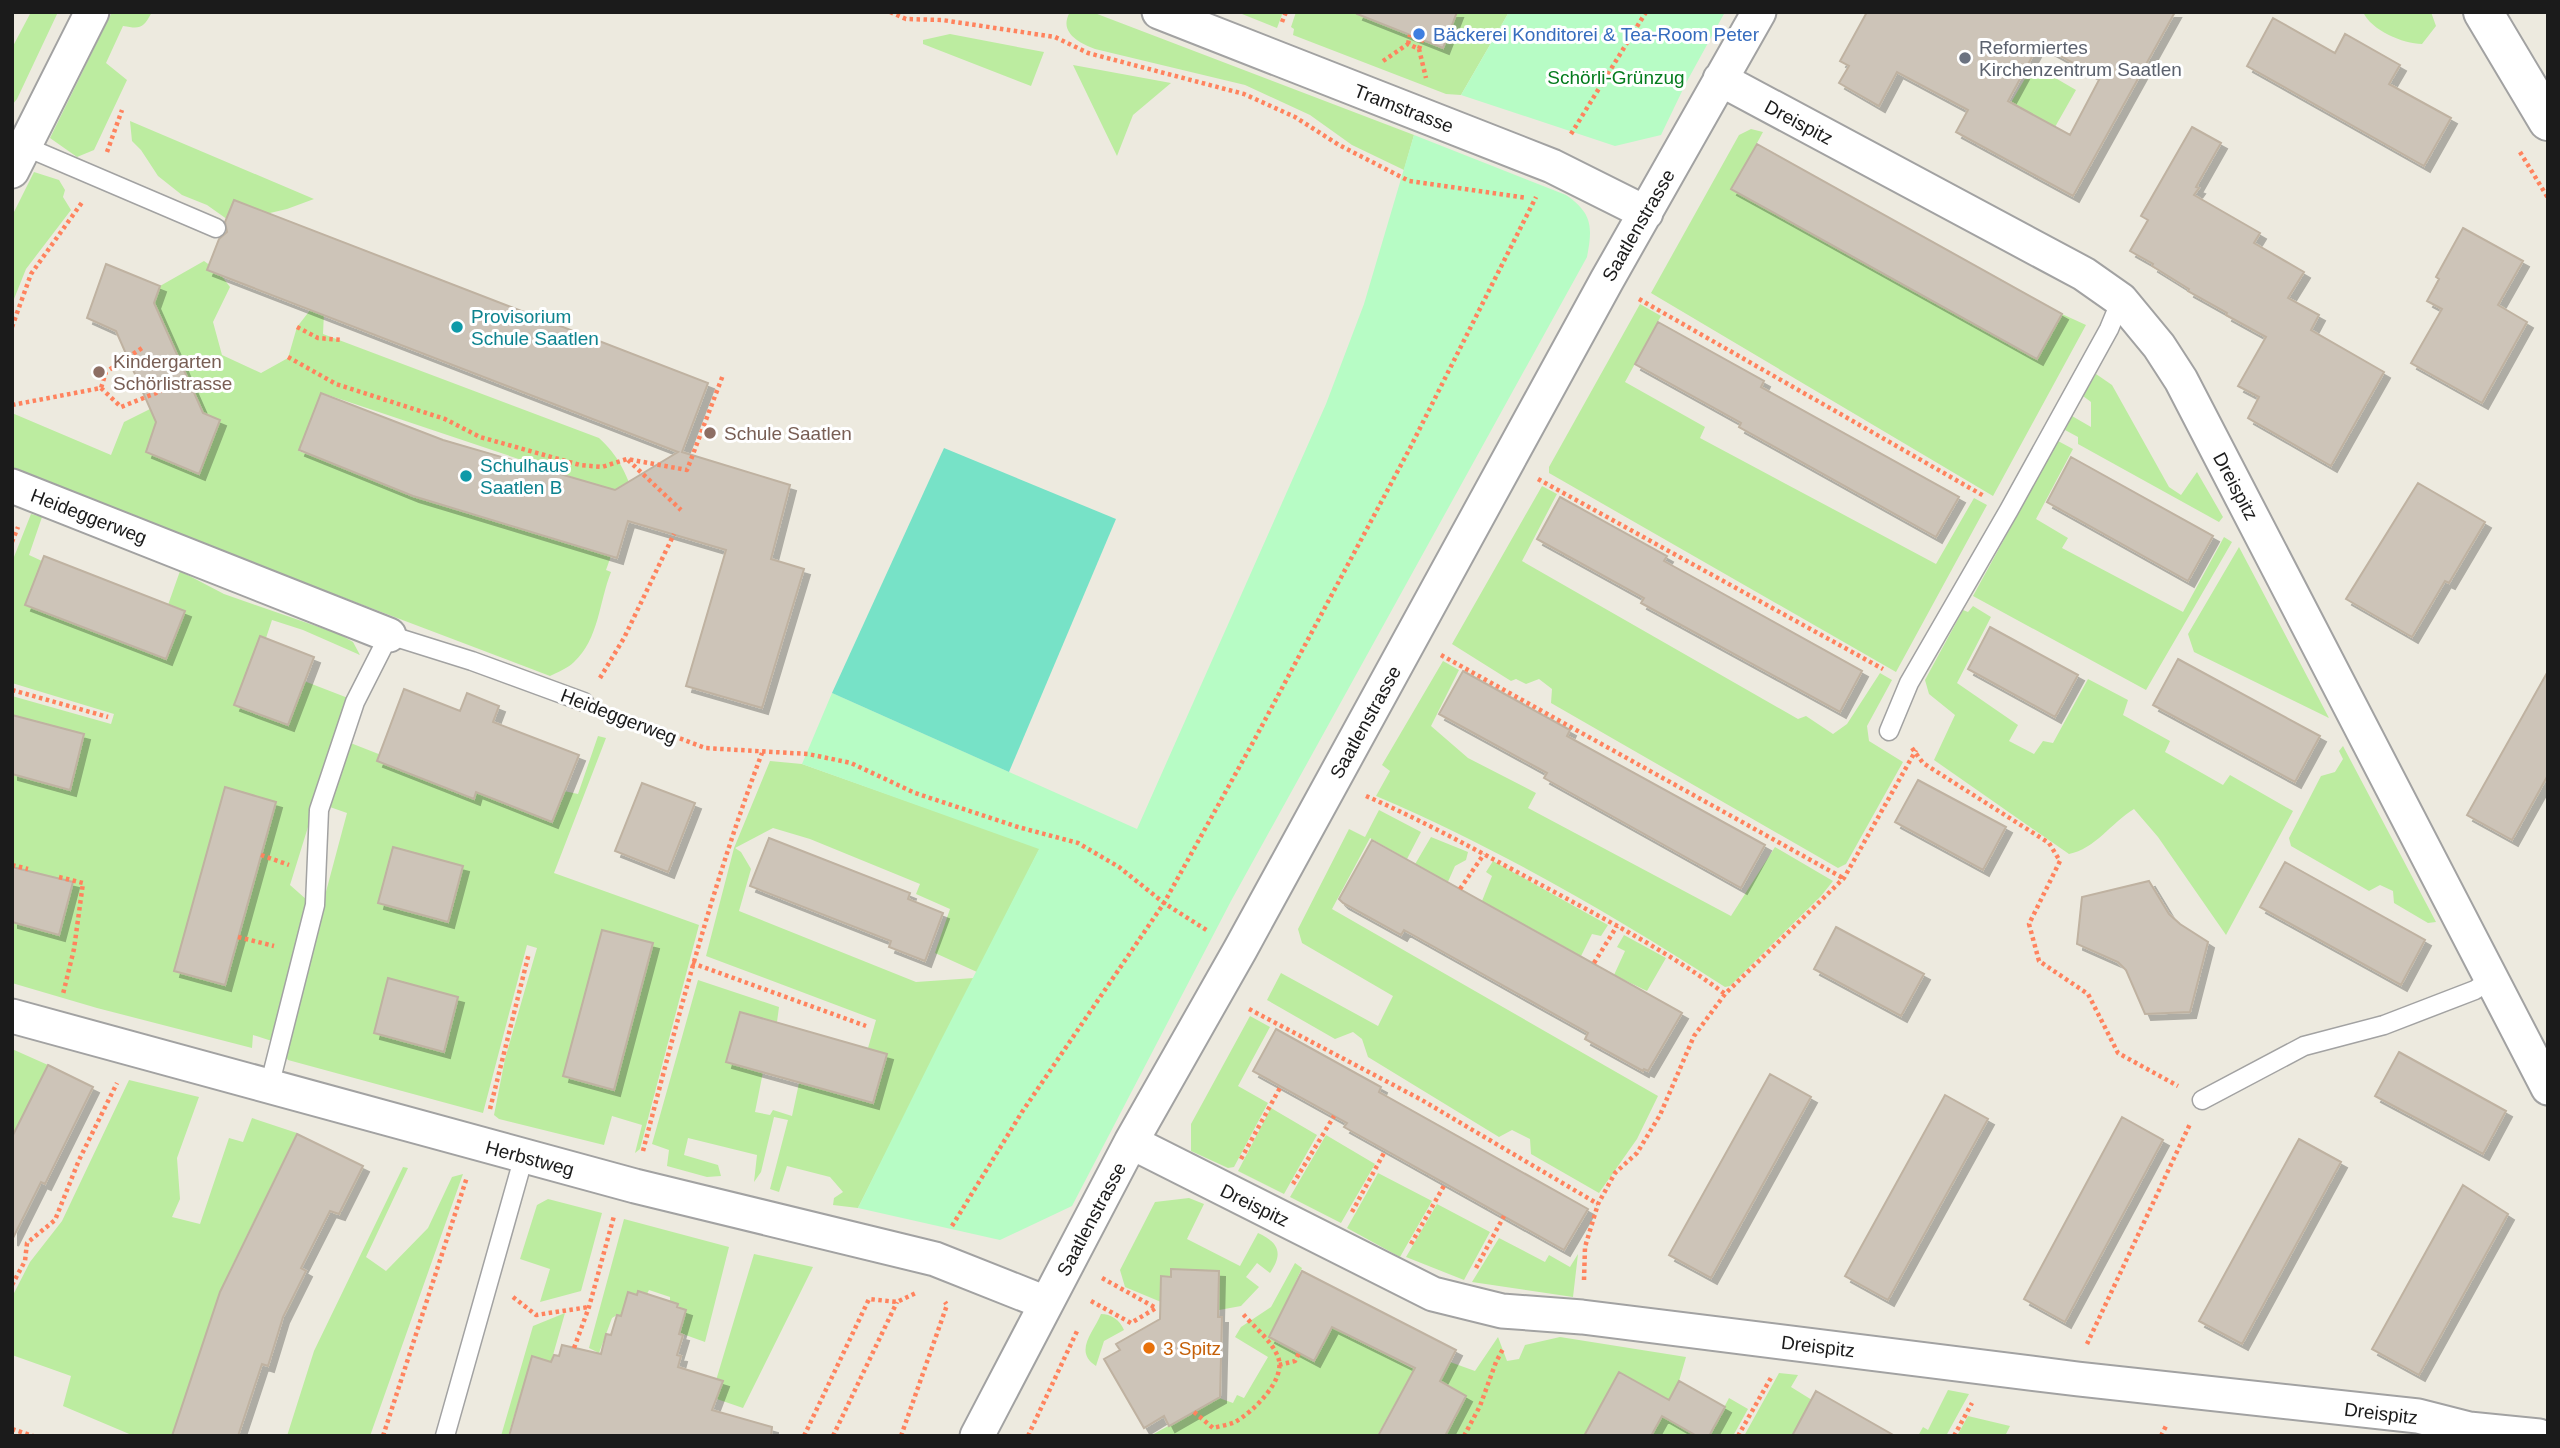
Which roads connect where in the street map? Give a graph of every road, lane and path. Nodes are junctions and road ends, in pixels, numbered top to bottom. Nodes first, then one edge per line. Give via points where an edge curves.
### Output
1 (92, 12) edge
2 (890, 12) edge
3 (943, 12) edge
4 (1159, 12) edge
5 (1646, 12) edge
6 (1759, 12) edge
7 (2483, 12) edge
8 (942, 20) junction
9 (1410, 35) dead end
10 (1422, 40) dead end
11 (1408, 44) junction
12 (1419, 49) junction
13 (1380, 63) dead end
14 (1720, 79) junction
15 (1427, 82) dead end
16 (122, 110) dead end
17 (2548, 121) edge
18 (18, 159) edge
19 (1552, 166) junction
20 (95, 177) junction
21 (1535, 200) junction
22 (1646, 213) junction
23 (216, 228) dead end
24 (1632, 295) dead end
25 (2121, 300) junction
26 (12, 327) edge
27 (297, 327) dead end
28 (342, 340) dead end
29 (142, 348) dead end
30 (288, 358) dead end
31 (723, 375) dead end
32 (101, 387) junction
33 (161, 391) dead end
34 (12, 405) edge
35 (627, 459) junction
36 (1531, 475) dead end
37 (12, 486) edge
38 (681, 510) dead end
39 (2010, 510) junction
40 (674, 534) dead end
41 (389, 635) junction
42 (1434, 652) dead end
43 (1909, 683) junction
44 (12, 690) edge
45 (584, 702) junction
46 (108, 717) dead end
47 (1889, 731) joint
48 (1916, 750) junction
49 (762, 753) junction
50 (1355, 792) dead end
51 (1484, 854) junction
52 (12, 865) edge
53 (28, 869) dead end
54 (59, 877) dead end
55 (1844, 878) junction
56 (1460, 888) dead end
57 (1164, 903) junction
58 (1617, 926) junction
59 (238, 937) dead end
60 (1217, 938) dead end
61 (302, 953) junction
62 (529, 953) dead end
63 (692, 962) junction
64 (1594, 963) dead end
65 (2492, 978) junction
66 (1725, 994) junction
67 (60, 1005) dead end
68 (1245, 1007) dead end
69 (12, 1016) edge
70 (866, 1027) dead end
71 (122, 1073) dead end
72 (1280, 1086) dead end
73 (269, 1087) junction
74 (2548, 1088) edge
75 (2202, 1100) junction
76 (490, 1111) dead end
77 (1334, 1116) dead end
78 (1131, 1142) junction
79 (1385, 1151) dead end
80 (524, 1156) junction
81 (470, 1170) dead end
82 (1445, 1184) dead end
83 (1226, 1190) junction
84 (625, 1197) junction
85 (1598, 1204) junction
86 (1278, 1216) junction
87 (1504, 1216) dead end
88 (947, 1235) dead end
89 (1335, 1245) junction
90 (1395, 1274) junction
91 (490, 1279) junction
92 (12, 1286) edge
93 (1583, 1286) dead end
94 (939, 1296) dead end
95 (1091, 1301) junction
96 (1462, 1301) junction
97 (1046, 1303) junction
98 (589, 1307) junction
99 (1085, 1313) dead end
100 (1243, 1314) dead end
101 (1079, 1325) dead end
102 (1507, 1342) dead end
103 (574, 1348) dead end
104 (1299, 1353) dead end
105 (2081, 1356) dead end
106 (1279, 1365) junction
107 (1774, 1370) dead end
108 (1976, 1395) dead end
109 (1194, 1412) dead end
110 (12, 1429) edge
111 (33, 1436) edge
112 (383, 1436) edge
113 (445, 1436) edge
114 (804, 1436) edge
115 (833, 1436) edge
116 (901, 1436) edge
117 (977, 1436) edge
118 (1028, 1436) edge
119 (1464, 1436) edge
120 (1738, 1436) edge
121 (1954, 1436) edge
122 (2539, 1436) edge

1 - 18 street
2 - 8 path via 906,19
3 - 8 path
4 - 19 street, Tramstrasse
5 - 19 path
6 - 14 street, Saatlenstrasse
7 - 17 street
8 - 21 path via 1055,37 1088,53 1244,94 1409,181
9 - 11 path
10 - 12 path
11 - 12 path
11 - 13 path
12 - 15 path
14 - 22 street, Saatlenstrasse
14 - 25 street, Dreispitz via 2084,274
16 - 20 path
18 - 20 lane
19 - 21 path
19 - 22 street, Tramstrasse
20 - 23 lane
20 - 26 path via 31,274
21 - 57 path via 1397,472
22 - 78 street, Saatlenstrasse
24 - 39 path
25 - 39 lane
25 - 65 street, Dreispitz via 2181,380
27 - 28 path via 318,338
29 - 32 path via 106,372
30 - 35 path via 336,384 445,419 480,437 580,466 602,467
31 - 35 path via 687,470
32 - 33 path via 121,407
32 - 34 path
35 - 38 path
36 - 43 path
37 - 41 street, Heideggerweg
39 - 43 lane
40 - 45 path via 624,638
41 - 45 lane, Heideggerweg
41 - 61 lane via 355,702 319,810 315,905
42 - 55 path
43 - 47 lane
44 - 46 path
45 - 49 path, Heideggerweg via 705,748
47 - 48 path
48 - 55 path
48 - 75 path via 1923,763 2049,843 2060,860 2029,924 2039,961 2088,994 2118,1053
49 - 57 path, Heideggerweg via 808,754 851,762 915,793 1078,843 1119,867
49 - 63 path
50 - 51 path
51 - 56 path
51 - 58 path
52 - 53 path
54 - 67 path via 83,883
55 - 66 path
57 - 60 path, Heideggerweg
57 - 88 path via 1022,1112
58 - 64 path
58 - 66 path via 1686,965
59 - 61 path
61 - 73 lane
62 - 76 path
63 - 70 path
63 - 84 path
65 - 74 street, Dreispitz
65 - 75 lane via 2384,1025 2304,1046
66 - 85 path via 1694,1036 1660,1115 1637,1153 1615,1173
68 - 85 path via 1420,1099
69 - 73 street, Herbstweg
71 - 92 path via 55,1220 27,1243 25,1261
72 - 83 path
73 - 80 street, Herbstweg
75 - 105 path
77 - 86 path
78 - 83 street, Dreispitz
78 - 97 street, Saatlenstrasse
79 - 89 path
80 - 84 street, Herbstweg
80 - 91 lane
81 - 112 path
82 - 90 path
83 - 86 street, Dreispitz
84 - 97 street, Herbstweg via 935,1259
84 - 98 path
85 - 93 path via 1585,1247
86 - 89 street, Dreispitz
87 - 96 path
89 - 90 street, Dreispitz
90 - 96 street, Dreispitz via 1433,1294
91 - 98 path via 536,1315
91 - 113 lane
94 - 116 path via 947,1305
95 - 95 path via 1103,1276 1156,1308 1131,1322
95 - 99 path
96 - 122 street, Dreispitz via 1502,1311 2418,1416 2469,1429
97 - 117 street, Saatlenstrasse
98 - 103 path
100 - 106 path via 1274,1349
101 - 118 path
102 - 119 path
104 - 106 path via 1296,1361
106 - 109 path via 1272,1387 1250,1412 1232,1423 1213,1428
107 - 120 path
108 - 121 path
110 - 111 path
114 - 115 path via 869,1299 897,1301

